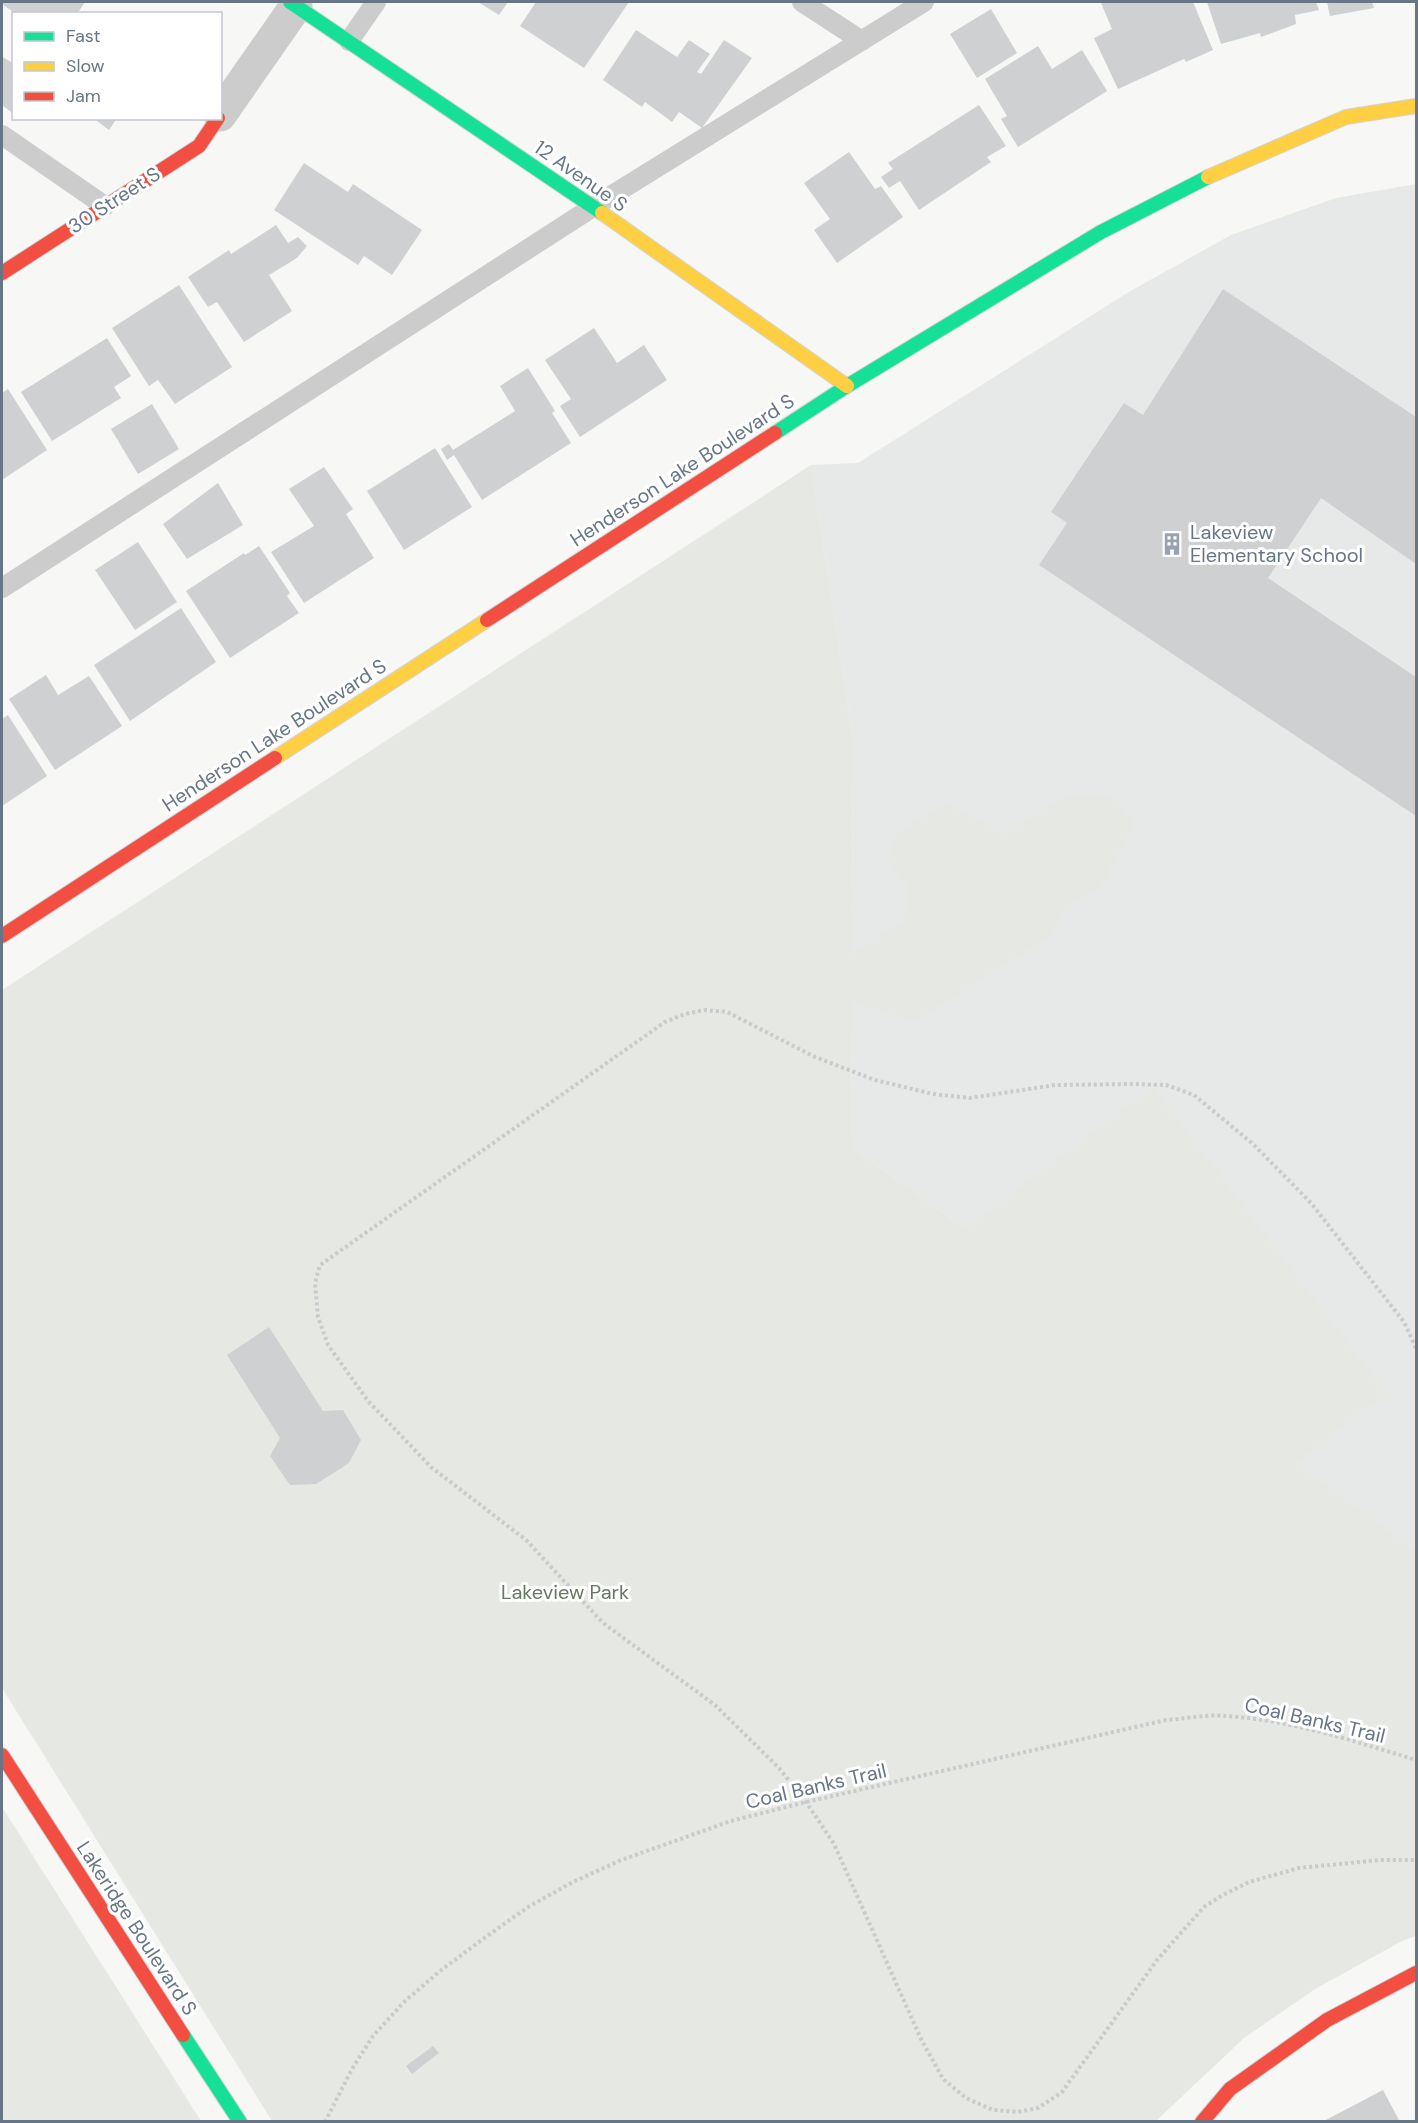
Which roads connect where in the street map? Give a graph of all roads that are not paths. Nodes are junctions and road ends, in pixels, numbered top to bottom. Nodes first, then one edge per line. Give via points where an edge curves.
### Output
1 (376, 2) edge
2 (802, 2) edge
3 (924, 2) edge
4 (293, 4) edge
5 (350, 41) junction
6 (862, 41) junction
7 (1416, 106) edge
8 (222, 112) edge
9 (217, 120) edge
10 (2, 135) edge
11 (105, 206) junction
12 (593, 207) junction
13 (2, 273) edge
14 (847, 386) junction
15 (2, 588) edge
16 (2, 936) edge
17 (2, 1755) edge
18 (1416, 1973) edge
19 (240, 2121) edge
20 (1202, 2121) edge

1 - 5 lane
2 - 6 lane
3 - 6 lane
4 - 5 street, 12 Avenue S
4 - 8 street, 30 Street S
5 - 12 street, 12 Avenue S
6 - 12 lane
7 - 14 street, Henderson Lake Boulevard S via 1346,117 1216,172 1101,232
9 - 11 street, 30 Street S via 199,146
10 - 11 lane
11 - 13 street, 30 Street S
12 - 14 street, 12 Avenue S
12 - 15 lane
14 - 16 street, Henderson Lake Boulevard S
17 - 19 street, Lakeridge Boulevard S
18 - 20 street via 1327,2020 1230,2090

